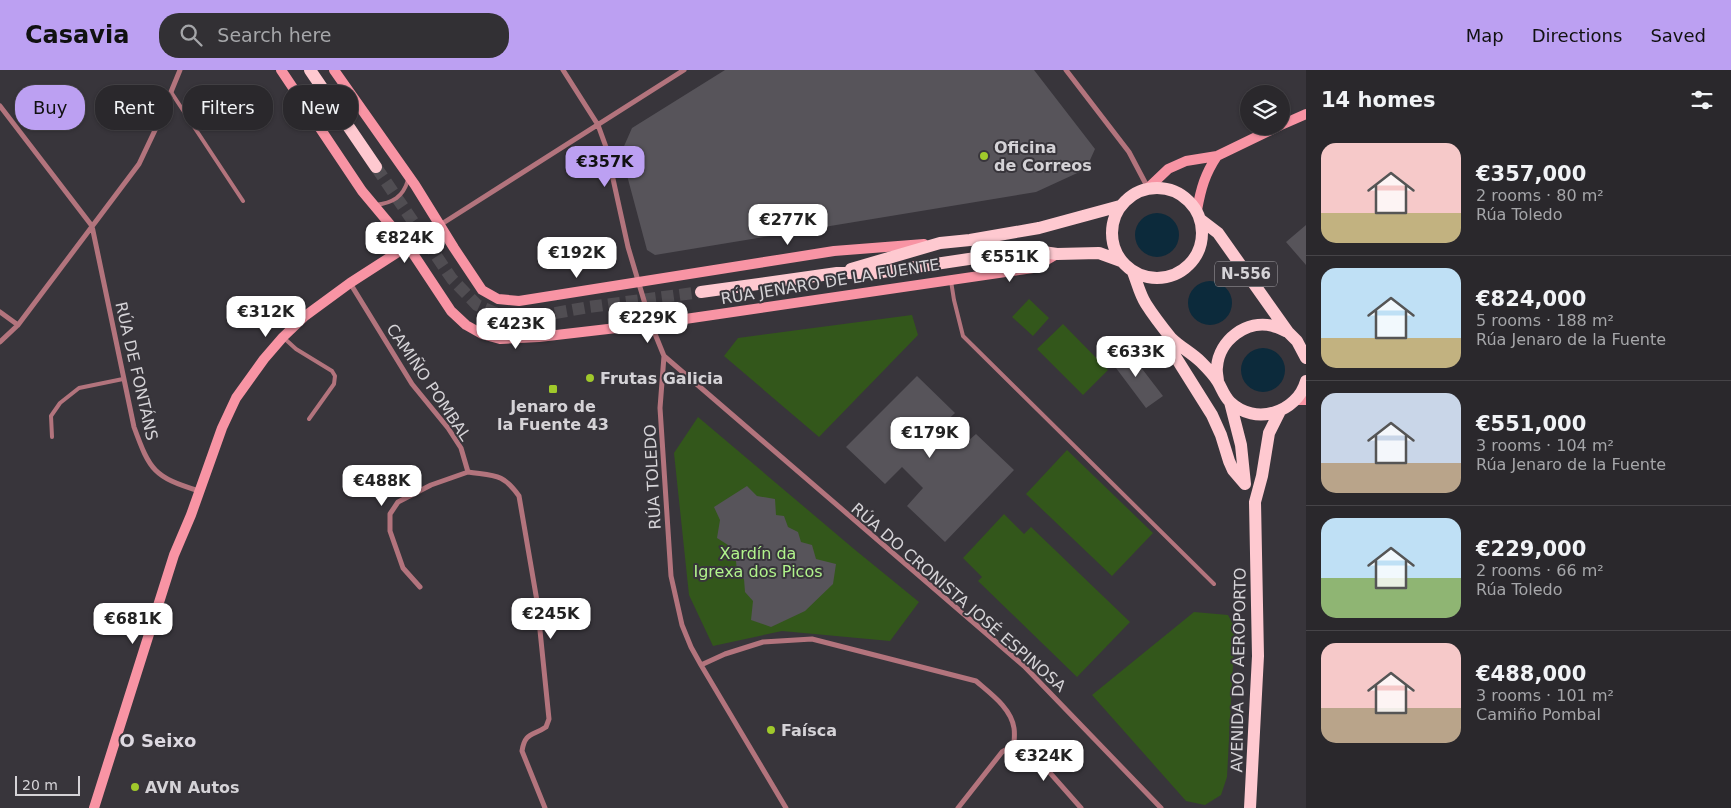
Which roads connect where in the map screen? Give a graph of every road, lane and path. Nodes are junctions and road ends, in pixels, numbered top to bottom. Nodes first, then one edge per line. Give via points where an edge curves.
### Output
1 (180, 70) edge
2 (281, 70) edge
3 (310, 70) edge
4 (334, 70) edge
5 (563, 70) edge
6 (684, 70) edge
7 (1066, 70) edge
8 (173, 87) edge
9 (173, 95) edge
10 (0, 106) edge
11 (1306, 114) edge
12 (1290, 121) edge
13 (598, 125) junction
14 (155, 130) edge
15 (1261, 135) edge
16 (1217, 156) junction
17 (376, 167) tunnel mouth
18 (409, 177) junction
19 (1148, 188) junction
20 (243, 200) dead end
21 (373, 205) junction
22 (1120, 206) junction
23 (1199, 215) junction
24 (440, 225) junction
25 (92, 226) junction
26 (940, 243) junction
27 (408, 246) junction
28 (1057, 254) junction
29 (1121, 261) junction
30 (1133, 272) junction
31 (836, 273) junction
32 (951, 279) junction
33 (639, 282) junction
34 (350, 283) junction
35 (701, 292) tunnel mouth
36 (0, 312) edge
37 (651, 324) junction
38 (18, 325) junction
39 (1288, 332) junction
40 (283, 337) junction
41 (1172, 339) junction
42 (0, 342) edge
43 (1305, 354) edge
44 (664, 356) junction
45 (123, 379) junction
46 (1306, 380) edge
47 (1218, 382) junction
48 (1301, 400) edge
49 (1230, 402) junction
50 (1280, 411) junction
51 (309, 419) dead end
52 (52, 437) dead end
53 (468, 472) junction
54 (1245, 484) junction
55 (199, 491) junction
56 (1254, 502) junction
57 (1214, 584) dead end
58 (420, 587) dead end
59 (701, 665) junction
60 (1014, 745) junction
61 (94, 808) edge
62 (545, 808) edge
63 (786, 808) edge
64 (958, 808) edge
65 (1081, 808) edge
66 (1161, 808) edge
67 (1250, 808) edge

1 - 8 street
2 - 21 main road, RÚA JENARO DE LA FUENTE
3 - 17 main road
4 - 18 main road, RÚA JENARO DE LA FUENTE
5 - 13 street, RÚA TOLEDO
6 - 13 street
7 - 19 street via 1129,152
9 - 20 lane
10 - 25 street
11 - 12 main road
13 - 24 street
13 - 33 street, RÚA TOLEDO
14 - 25 street via 139,164
15 - 16 main road
16 - 19 main road via 1186,161 1168,169
16 - 23 main road via 1200,188
18 - 21 lane via 402,195 389,203
18 - 24 main road, RÚA JENARO DE LA FUENTE
19 - 22 main road via 1137,192
19 - 23 main road via 1171,189 1181,194
21 - 27 main road, RÚA JENARO DE LA FUENTE
22 - 26 main road, RÚA JENARO DE LA FUENTE via 1039,228
22 - 29 main road via 1111,227 1115,251
23 - 30 main road via 1203,233 1200,247 1185,269 1160,278
23 - 39 main road, N-556 via 1218,233
24 - 27 main road
24 - 33 main road, RÚA JENARO DE LA FUENTE via 482,290 498,299 519,301
25 - 38 street
25 - 45 street, RÚA DE FONTÁNS
26 - 31 main road, RÚA JENARO DE LA FUENTE
26 - 33 main road, RÚA JENARO DE LA FUENTE via 834,251
27 - 34 main road
27 - 37 main road, RÚA JENARO DE LA FUENTE via 451,311 482,334 500,339 539,337
28 - 29 main road, RÚA JENARO DE LA FUENTE via 1098,253
28 - 31 main road, RÚA JENARO DE LA FUENTE via 1029,250 874,273
28 - 32 main road, RÚA JENARO DE LA FUENTE via 1033,268
29 - 30 main road
30 - 41 main road via 1146,303
31 - 35 main road
32 - 37 main road, RÚA JENARO DE LA FUENTE
32 - 57 lane via 963,336
33 - 37 street, RÚA TOLEDO
34 - 40 main road via 304,316
34 - 53 street, CAMIÑO POMBAL via 412,384 461,448
36 - 38 street
37 - 44 street, RÚA TOLEDO
38 - 42 street
39 - 43 main road
39 - 47 main road via 1273,325 1257,324 1229,338 1220,351
40 - 51 lane via 335,376 334,384
40 - 55 main road via 236,398
41 - 47 main road via 1200,361
41 - 54 main road via 1175,356 1212,415 1233,470
44 - 59 street, RÚA TOLEDO via 660,408 671,576 682,625
44 - 66 street, RÚA DO CRONISTA JOSÉ ESPINOSA via 1024,666
45 - 52 lane via 79,388 60,403 51,416
45 - 55 street, RÚA DE FONTÁNS via 134,428 153,470 173,483
46 - 48 main road
47 - 49 main road
48 - 50 main road
49 - 50 main road via 1253,414 1267,415
49 - 54 main road, AVENIDA DO AEROPORTO via 1241,445
50 - 56 main road, AVENIDA DO AEROPORTO via 1269,433
53 - 58 street via 431,485 398,502 390,514 390,531 403,568
53 - 62 street via 502,477 519,496 537,601 549,719 546,727 528,736 522,751
54 - 56 main road, AVENIDA DO AEROPORTO
55 - 61 main road via 174,556
56 - 67 main road, AVENIDA DO AEROPORTO via 1258,656
59 - 60 street via 763,642 812,639 976,681 1010,714 1015,729
59 - 63 street, RÚA TOLEDO
60 - 64 street via 1002,752
60 - 65 street via 1024,747 1036,757

